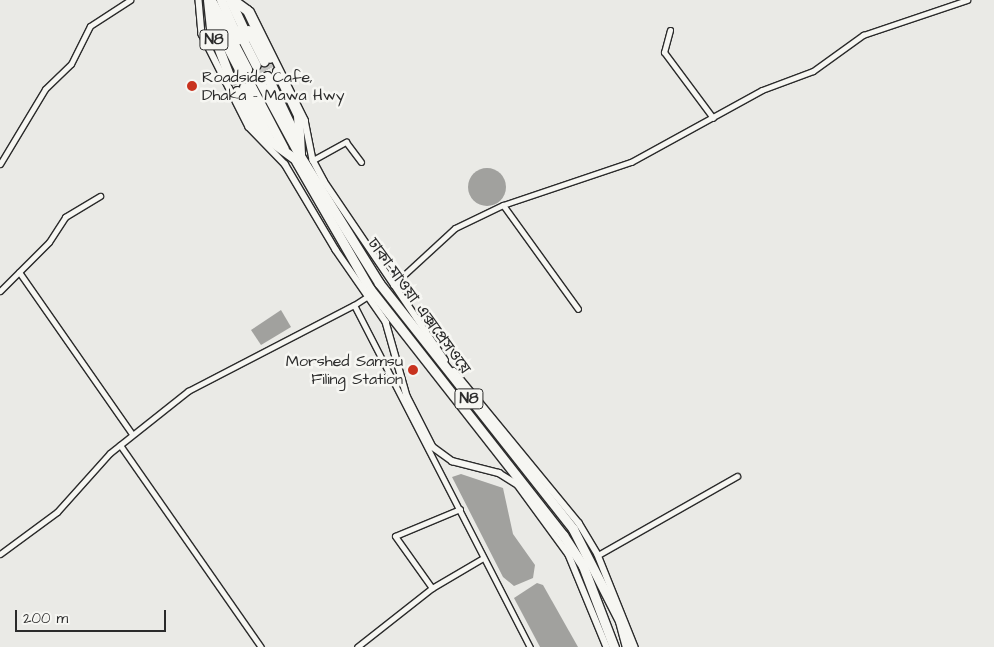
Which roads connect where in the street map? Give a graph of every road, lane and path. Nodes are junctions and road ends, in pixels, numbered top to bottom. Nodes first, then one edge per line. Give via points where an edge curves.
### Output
1 (130, 0) edge
2 (221, 0) edge
3 (225, 0) edge
4 (968, 0) edge
5 (235, 1) edge
6 (207, 5) edge
7 (670, 30) dead end
8 (250, 68) junction
9 (257, 81) junction
10 (712, 118) junction
11 (282, 149) junction
12 (298, 152) junction
13 (313, 160) junction
14 (361, 162) dead end
15 (0, 164) edge
16 (100, 196) dead end
17 (503, 205) junction
18 (19, 272) junction
19 (393, 285) junction
20 (0, 291) edge
21 (368, 296) junction
22 (354, 305) junction
23 (578, 309) dead end
24 (132, 434) junction
25 (120, 445) junction
26 (737, 476) dead end
27 (460, 509) junction
28 (0, 554) edge
29 (598, 555) junction
30 (483, 558) junction
31 (432, 588) junction
32 (261, 647) edge
33 (358, 647) edge
34 (530, 647) edge
35 (607, 647) edge
36 (614, 647) edge
37 (627, 647) edge
38 (635, 647) edge

1 - 15 street via 90,26 71,64 45,88
2 - 8 highway, N8
3 - 8 highway, N8
4 - 10 street via 863,35 813,71 762,90
5 - 8 highway, N8
5 - 13 street via 254,15 296,100
6 - 8 highway, N8
6 - 8 highway, N8
6 - 8 highway, N8 via 211,28
6 - 21 street via 202,34 249,127 290,172
7 - 10 street via 664,52
9 - 11 highway, ঢাকা-মাওয়া এক্সপ্রেসওয়ে / N8
9 - 11 highway, ঢাকা-মাওয়া এক্সপ্রেসওয়ে / N8 via 267,138
9 - 12 highway, ঢাকা-মাওয়া এক্সপ্রেসওয়ে / N8
9 - 12 highway, ঢাকা-মাওয়া এক্সপ্রেসওয়ে / N8
9 - 12 highway, ঢাকা-মাওয়া এক্সপ্রেসওয়ে / N8 via 298,128
10 - 17 street via 631,162
11 - 12 highway, ঢাকা-মাওয়া এক্সপ্রেসওয়ে / N8
12 - 36 highway, ঢাকা-মাওয়া এক্সপ্রেসওয়ে / N8 via 370,289 563,535 583,566
12 - 37 highway, ঢাকা-মাওয়া এক্সপ্রেসওয়ে / N8 via 379,283 573,529 620,621
13 - 14 street via 346,142
13 - 19 street
16 - 18 street via 65,218 49,242
17 - 19 street via 455,228
17 - 23 street
18 - 20 street
18 - 24 street
19 - 29 street via 456,374 564,502
21 - 22 street
21 - 35 street via 391,332 407,396 432,448 452,461 499,473 518,485 569,555
22 - 24 street via 188,391
22 - 27 street
24 - 25 street
25 - 28 street via 56,512
25 - 32 street
26 - 29 street
27 - 30 street
27 - 31 street via 396,534 405,554
29 - 38 street
30 - 31 street
30 - 34 street
31 - 33 street

